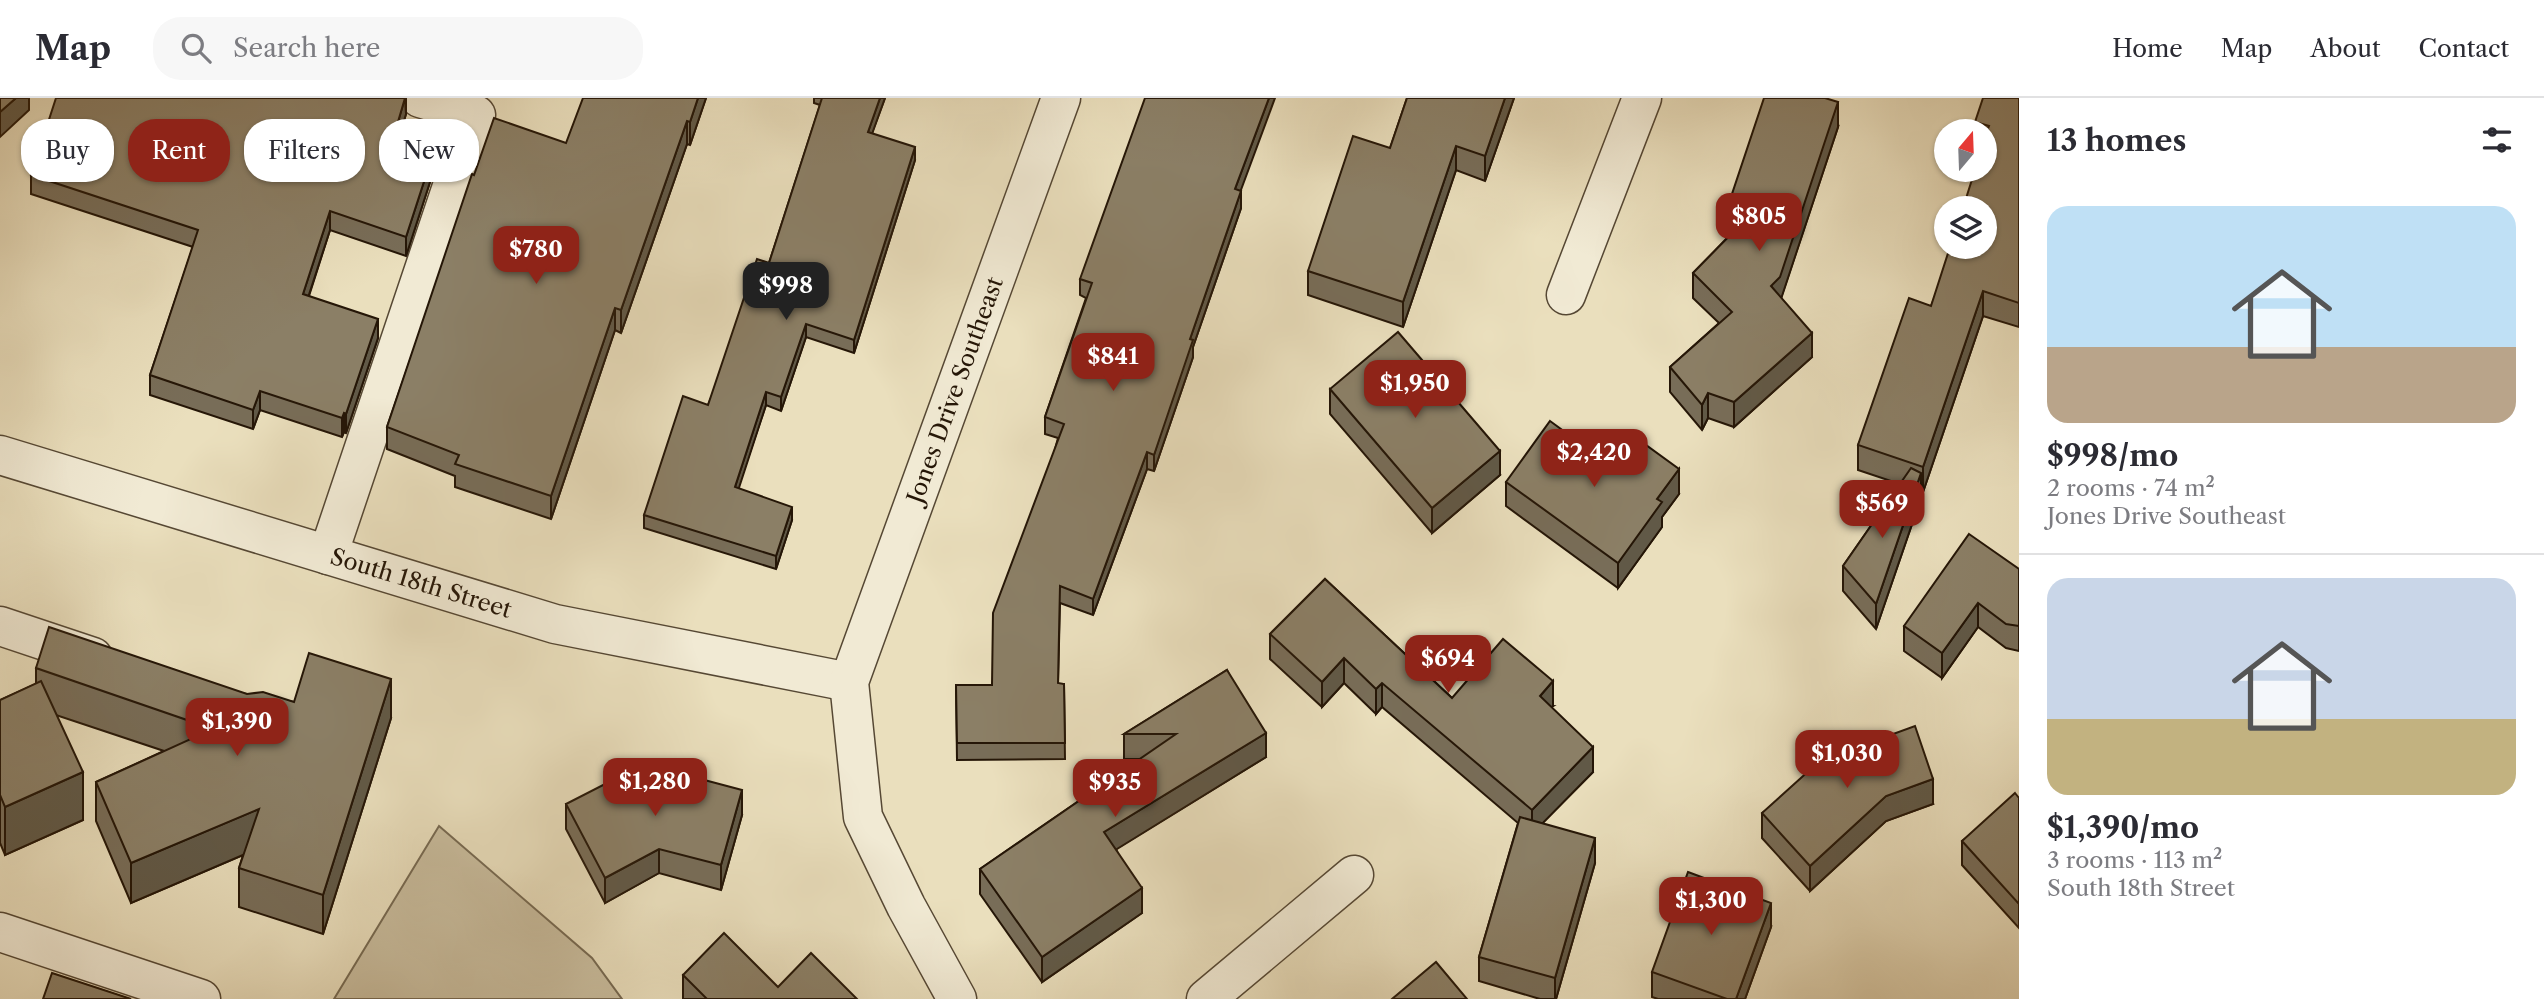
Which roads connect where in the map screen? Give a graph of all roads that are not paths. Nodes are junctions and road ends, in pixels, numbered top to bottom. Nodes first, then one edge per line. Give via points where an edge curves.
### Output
1 (420, 98) edge
2 (1061, 98) edge
3 (1642, 98) edge
4 (1566, 296) dead end
5 (0, 455) edge
6 (328, 555) junction
7 (0, 626) edge
8 (127, 669) edge
9 (849, 682) junction
10 (1354, 875) dead end
11 (0, 932) edge
12 (201, 999) edge
13 (957, 999) edge
14 (1206, 999) edge

1 - 6 street via 476,115
2 - 9 street, Jones Drive Southeast
3 - 4 street
5 - 6 street, South 18th Street
6 - 9 street, South 18th Street via 555,624
7 - 8 street
9 - 13 street via 863,817
10 - 14 street
11 - 12 street

